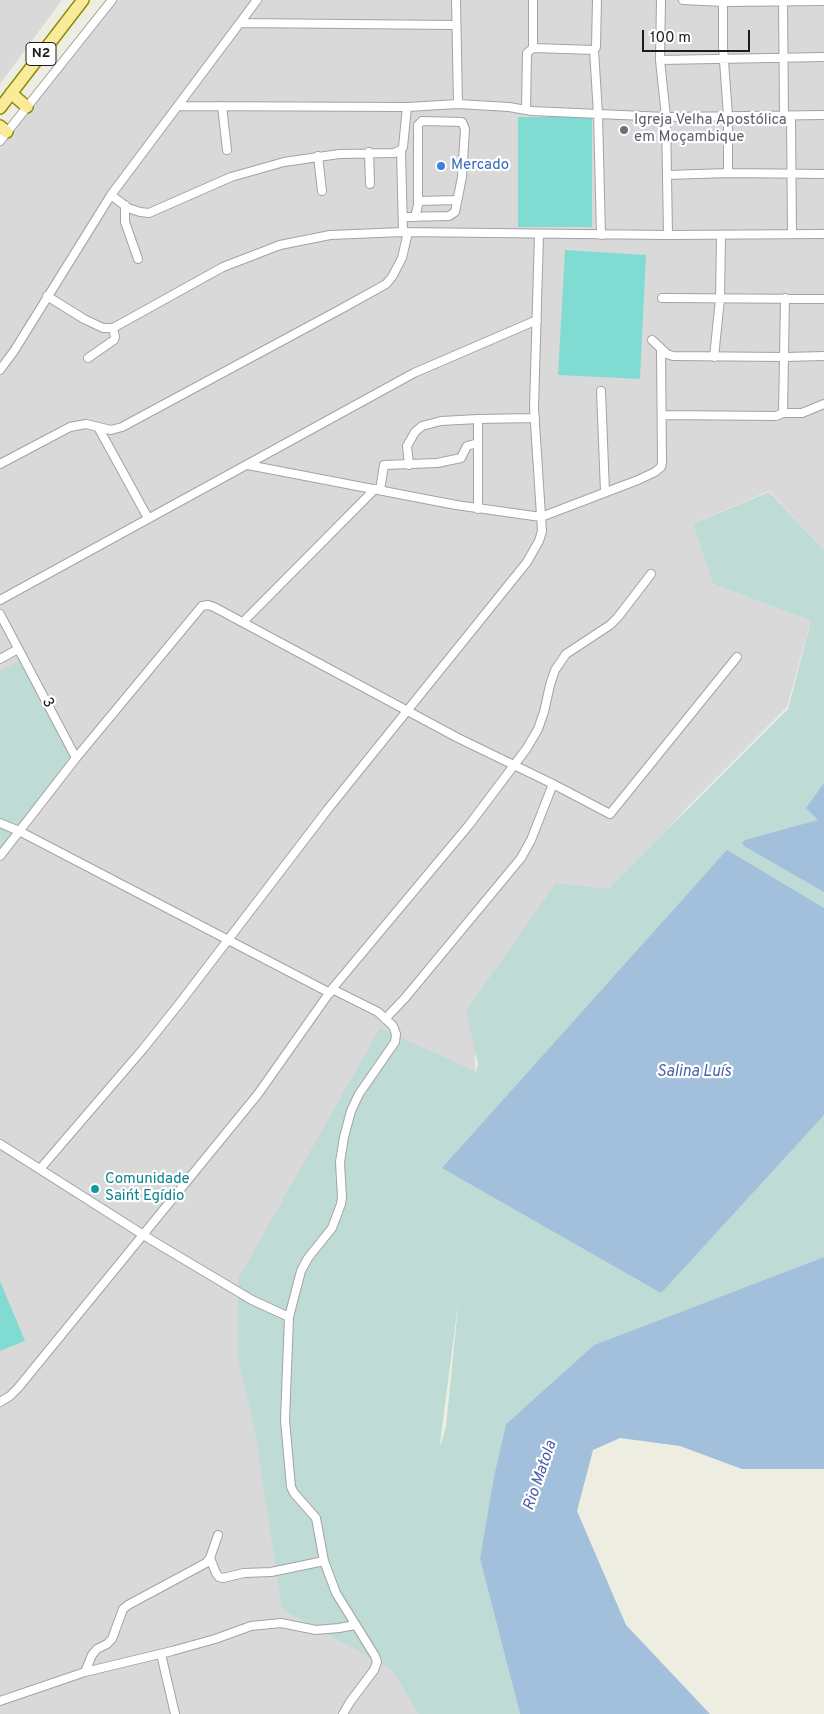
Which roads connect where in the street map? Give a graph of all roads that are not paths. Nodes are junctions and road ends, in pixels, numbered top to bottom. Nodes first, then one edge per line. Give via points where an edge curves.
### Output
1 (82, 0) edge
2 (112, 0) edge
3 (257, 0) edge
4 (456, 0) edge
5 (533, 0) edge
6 (597, 0) edge
7 (661, 0) edge
8 (684, 0) edge
9 (824, 0) edge
10 (723, 1) edge
11 (783, 1) edge
12 (240, 23) junction
13 (456, 25) junction
14 (533, 48) junction
15 (594, 50) junction
16 (824, 57) edge
17 (724, 58) junction
18 (784, 58) junction
19 (660, 60) junction
20 (11, 93) junction
21 (458, 104) junction
22 (179, 106) junction
23 (222, 106) junction
24 (27, 107) junction
25 (407, 107) junction
26 (0, 108) edge
27 (526, 110) junction
28 (598, 114) junction
29 (824, 115) edge
30 (728, 116) junction
31 (788, 116) junction
32 (666, 117) junction
33 (2, 133) edge
34 (227, 150) dead end
35 (401, 150) junction
36 (369, 152) junction
37 (318, 156) junction
38 (728, 173) junction
39 (791, 174) junction
40 (824, 174) edge
41 (667, 175) junction
42 (370, 184) dead end
43 (322, 191) dead end
44 (111, 195) junction
45 (457, 200) junction
46 (418, 201) junction
47 (125, 206) junction
48 (403, 217) junction
49 (415, 217) junction
50 (406, 232) junction
51 (539, 234) junction
52 (792, 234) junction
53 (824, 234) edge
54 (601, 235) junction
55 (668, 235) junction
56 (721, 235) junction
57 (138, 259) dead end
58 (47, 296) junction
59 (662, 298) dead end
60 (785, 298) junction
61 (720, 299) junction
62 (824, 299) edge
63 (537, 320) junction
64 (114, 328) junction
65 (652, 340) dead end
66 (661, 350) junction
67 (824, 356) edge
68 (714, 357) junction
69 (785, 357) junction
70 (88, 358) dead end
71 (0, 370) edge
72 (602, 391) dead end
73 (824, 404) edge
74 (784, 413) junction
75 (662, 415) junction
76 (478, 418) junction
77 (535, 418) junction
78 (98, 427) junction
79 (478, 443) junction
80 (0, 464) edge
81 (409, 464) junction
82 (248, 465) junction
83 (377, 490) junction
84 (605, 492) junction
85 (478, 508) junction
86 (541, 517) junction
87 (148, 518) junction
88 (651, 574) dead end
89 (0, 600) edge
90 (0, 614) edge
91 (243, 622) junction
92 (18, 648) junction
93 (737, 657) dead end
94 (0, 658) edge
95 (407, 710) junction
96 (76, 758) junction
97 (513, 766) junction
98 (553, 784) junction
99 (0, 823) edge
100 (19, 831) junction
101 (0, 856) edge
102 (228, 939) junction
103 (331, 991) junction
104 (386, 1019) junction
105 (0, 1144) edge
106 (40, 1168) junction
107 (143, 1235) junction
108 (289, 1317) junction
109 (0, 1402) edge
110 (218, 1534) dead end
111 (210, 1558) junction
112 (324, 1561) junction
113 (355, 1625) junction
114 (161, 1654) junction
115 (86, 1672) junction
116 (0, 1701) edge
117 (175, 1714) edge
118 (343, 1714) edge

1 - 20 main road, N2
2 - 24 street
3 - 12 street
4 - 13 street
5 - 14 street
6 - 15 street
7 - 19 street
8 - 10 street
9 - 11 street
10 - 11 street
10 - 17 street
11 - 18 street
12 - 13 street
12 - 22 street
13 - 21 street
14 - 15 street
14 - 27 street via 527,53 526,61
15 - 28 street
16 - 18 street
17 - 18 street
17 - 19 street
17 - 30 street
18 - 31 street
19 - 32 street
20 - 24 main road
20 - 26 main road, N2
21 - 25 street
21 - 27 street
22 - 23 street
22 - 44 street
23 - 25 street
23 - 34 street
24 - 33 street
25 - 35 street via 405,140
27 - 28 street
28 - 32 street
28 - 54 street
29 - 31 street
30 - 31 street
30 - 32 street
30 - 38 street
31 - 39 street
32 - 41 street
35 - 36 street via 394,153
35 - 48 street
36 - 37 street
36 - 42 street
37 - 43 street
37 - 47 street via 231,177 149,213
38 - 39 street
38 - 41 street
39 - 40 street
39 - 52 street
41 - 55 street
44 - 47 street
44 - 58 street
45 - 46 street
45 - 46 street via 462,177 464,126 462,122 422,122 418,125
45 - 49 street via 451,216
46 - 49 street
47 - 57 street via 125,222
48 - 49 street
48 - 50 street
50 - 51 street
50 - 64 street via 330,235 280,245 223,267
50 - 78 street via 402,258 386,284 122,427 111,430
51 - 54 street
51 - 63 street
52 - 53 street
52 - 56 street
54 - 55 street
55 - 56 street
56 - 61 street
58 - 64 street via 84,319 103,328
58 - 71 street
59 - 61 street
60 - 61 street
60 - 62 street
60 - 69 street
61 - 68 street
63 - 77 street
63 - 82 street via 414,373
64 - 70 street via 114,340
65 - 66 street
66 - 68 street via 673,356
66 - 75 street
67 - 69 street
68 - 69 street
69 - 74 street
72 - 84 street
73 - 74 street via 802,413
74 - 75 street via 776,416
75 - 84 street via 661,467
76 - 77 street
76 - 79 street
76 - 81 street via 422,426 414,432 407,446
77 - 86 street
78 - 80 street via 86,424 70,427
78 - 87 street
79 - 81 street via 467,446 460,458 437,464
79 - 85 street
81 - 83 street via 384,466
82 - 83 street
82 - 87 street
83 - 85 street
83 - 91 street
84 - 86 street
85 - 86 street
86 - 95 street via 539,541 527,562
87 - 89 street
88 - 97 street via 610,625 566,654 555,670 538,729
90 - 92 street, 3
91 - 95 street
91 - 96 street via 214,607 202,606
92 - 94 street
92 - 96 street, 3
93 - 98 street via 610,814
95 - 97 street
95 - 102 street
96 - 100 street
97 - 98 street
97 - 103 street via 449,851
98 - 104 street via 521,858
99 - 100 street
100 - 101 street
100 - 102 street
102 - 103 street
102 - 106 street via 143,1049
103 - 104 street via 364,1003
103 - 107 street via 258,1094
104 - 108 street via 393,1026 395,1042 359,1094 351,1112 340,1162 341,1204 332,1228 301,1271
105 - 106 street
106 - 107 street
107 - 108 street via 252,1300
107 - 109 street via 18,1388
108 - 112 street via 285,1420 291,1487 316,1518
110 - 111 street
111 - 112 street via 216,1573 223,1578
111 - 115 street via 200,1567 128,1605 112,1638 92,1655
112 - 113 street via 336,1592
113 - 114 street via 316,1630 282,1623 251,1626
113 - 118 street via 377,1662
114 - 115 street
114 - 117 street
115 - 116 street

